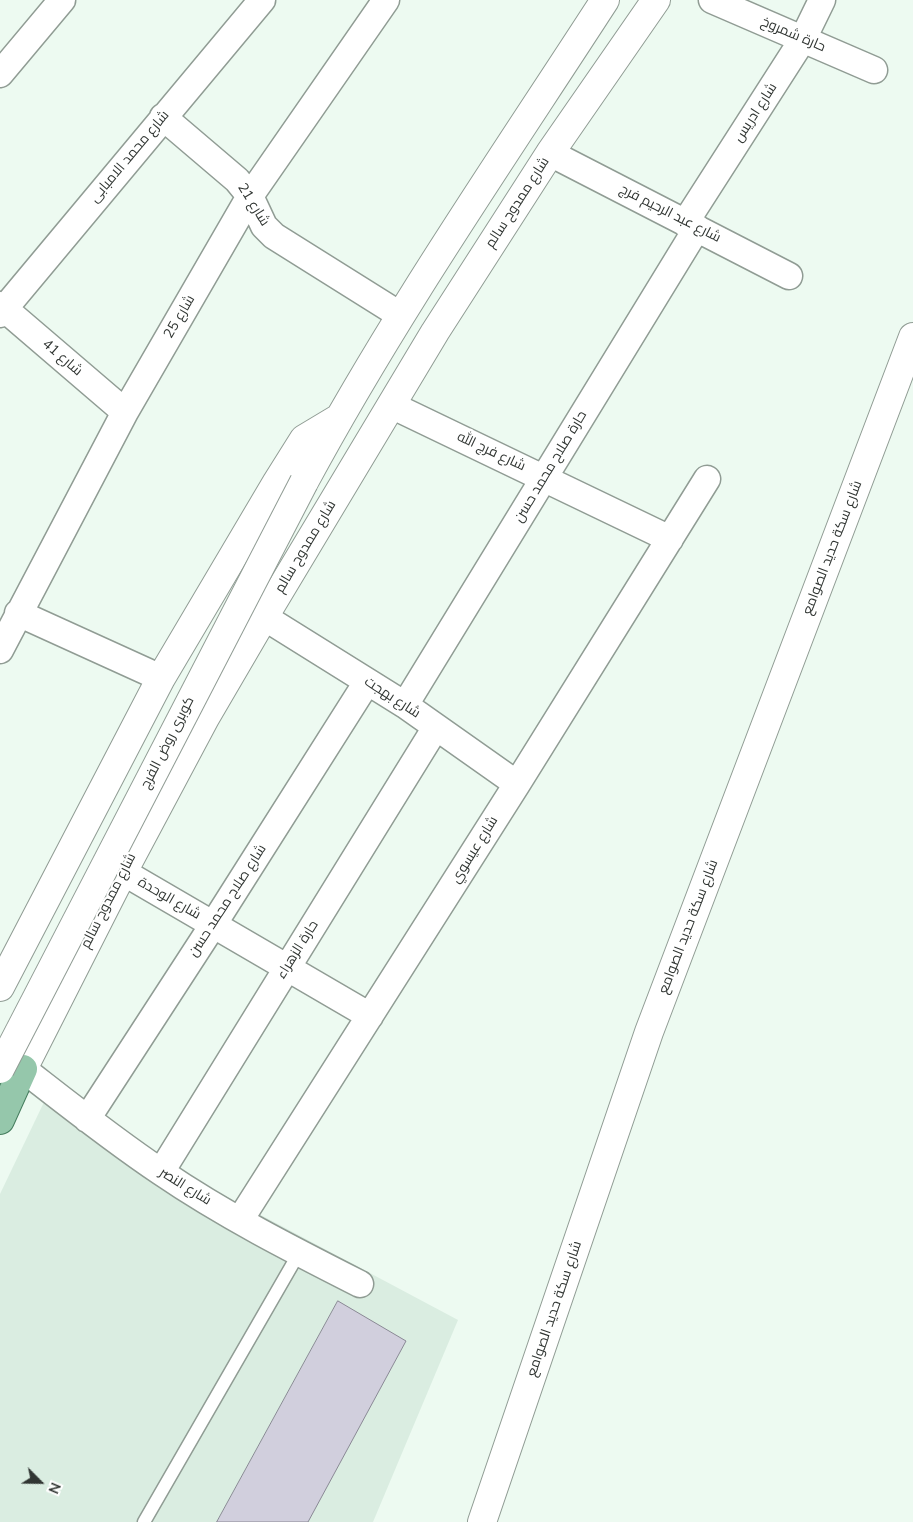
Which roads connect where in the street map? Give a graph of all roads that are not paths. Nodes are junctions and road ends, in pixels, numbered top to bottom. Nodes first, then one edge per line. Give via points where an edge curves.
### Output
1 (62, 0) edge
2 (262, 0) edge
3 (386, 0) edge
4 (605, 0) edge
5 (656, 0) edge
6 (712, 0) edge
7 (822, 0) edge
8 (803, 39) junction
9 (874, 70) dead end
10 (0, 74) edge
11 (163, 117) junction
12 (550, 153) junction
13 (250, 196) junction
14 (691, 225) junction
15 (789, 276) dead end
16 (2, 309) edge
17 (400, 315) junction
18 (913, 337) edge
19 (391, 405) junction
20 (125, 412) junction
21 (339, 418) junction
22 (545, 477) junction
23 (707, 480) dead end
24 (670, 539) junction
25 (18, 613) junction
26 (264, 617) junction
27 (0, 650) edge
28 (161, 678) junction
29 (367, 682) junction
30 (405, 706) junction
31 (436, 727) junction
32 (517, 784) junction
33 (123, 872) junction
34 (214, 925) junction
35 (287, 968) junction
36 (0, 987) edge
37 (370, 1016) junction
38 (0, 1047) edge
39 (8, 1066) edge
40 (87, 1119) junction
41 (0, 1120) edge
42 (161, 1172) junction
43 (240, 1220) junction
44 (299, 1253) junction
45 (360, 1284) dead end
46 (144, 1522) edge
47 (482, 1522) edge

1 - 10 street
2 - 11 street, شارع محمد الامبابى
3 - 13 street, شارع 25
4 - 17 main road
5 - 12 main road, شارع ممدوح سالم
6 - 8 street, حارة شمروخ
7 - 8 street, شارع ادريس
8 - 9 street, حارة شمروخ
8 - 14 street, شارع ادريس
11 - 13 street, شارع 21 via 237,180
11 - 16 street, شارع محمد الامبابى
12 - 14 street, شارع عبد الرحيم فرج
12 - 19 main road, شارع ممدوح سالم
13 - 17 street, شارع 21 via 264,226 274,236
13 - 20 street, شارع 25
14 - 15 street, شارع عبد الرحيم فرج
14 - 22 street, حارة صلاح محمد حسن
16 - 20 street, شارع 41
17 - 21 main road
18 - 47 main road, شارع سكة حديد الصوامع via 649,1032
19 - 22 street, شارع فرج الله
19 - 26 main road, شارع ممدوح سالم
20 - 25 street, شارع 25
21 - 28 main road via 304,439
21 - 39 main road, كوبرى روض الفرج, bridge
22 - 24 street, شارع فرج الله
22 - 30 street, حارة صلاح محمد حسن
23 - 24 street, شارع عيسوي
24 - 32 street, شارع عيسوي
25 - 27 street, شارع 25
25 - 28 street
26 - 29 street, شارع بهجت
26 - 33 main road, شارع ممدوح سالم via 205,718
28 - 36 main road
29 - 30 street, شارع بهجت
29 - 34 street, شارع صلاح محمد حسن
30 - 31 street, شارع بهجت
31 - 32 street, شارع بهجت
31 - 35 street, حارة الزهراء
32 - 37 street, شارع عيسوي
33 - 34 street, شارع الوحدة
33 - 39 main road, شارع ممدوح سالم
34 - 35 street, شارع الوحدة
34 - 40 street, شارع صلاح محمد حسن
35 - 37 street, شارع الوحدة
35 - 42 street, حارة الزهراء
37 - 43 street, شارع عيسوي
38 - 39 main road, شارع النصر
39 - 40 street, شارع النصر
39 - 41 main road, شارع ممدوح سالم
40 - 42 street, شارع النصر
42 - 43 street, شارع النصر
43 - 44 street, شارع النصر
44 - 45 street, شارع النصر
44 - 46 lane

